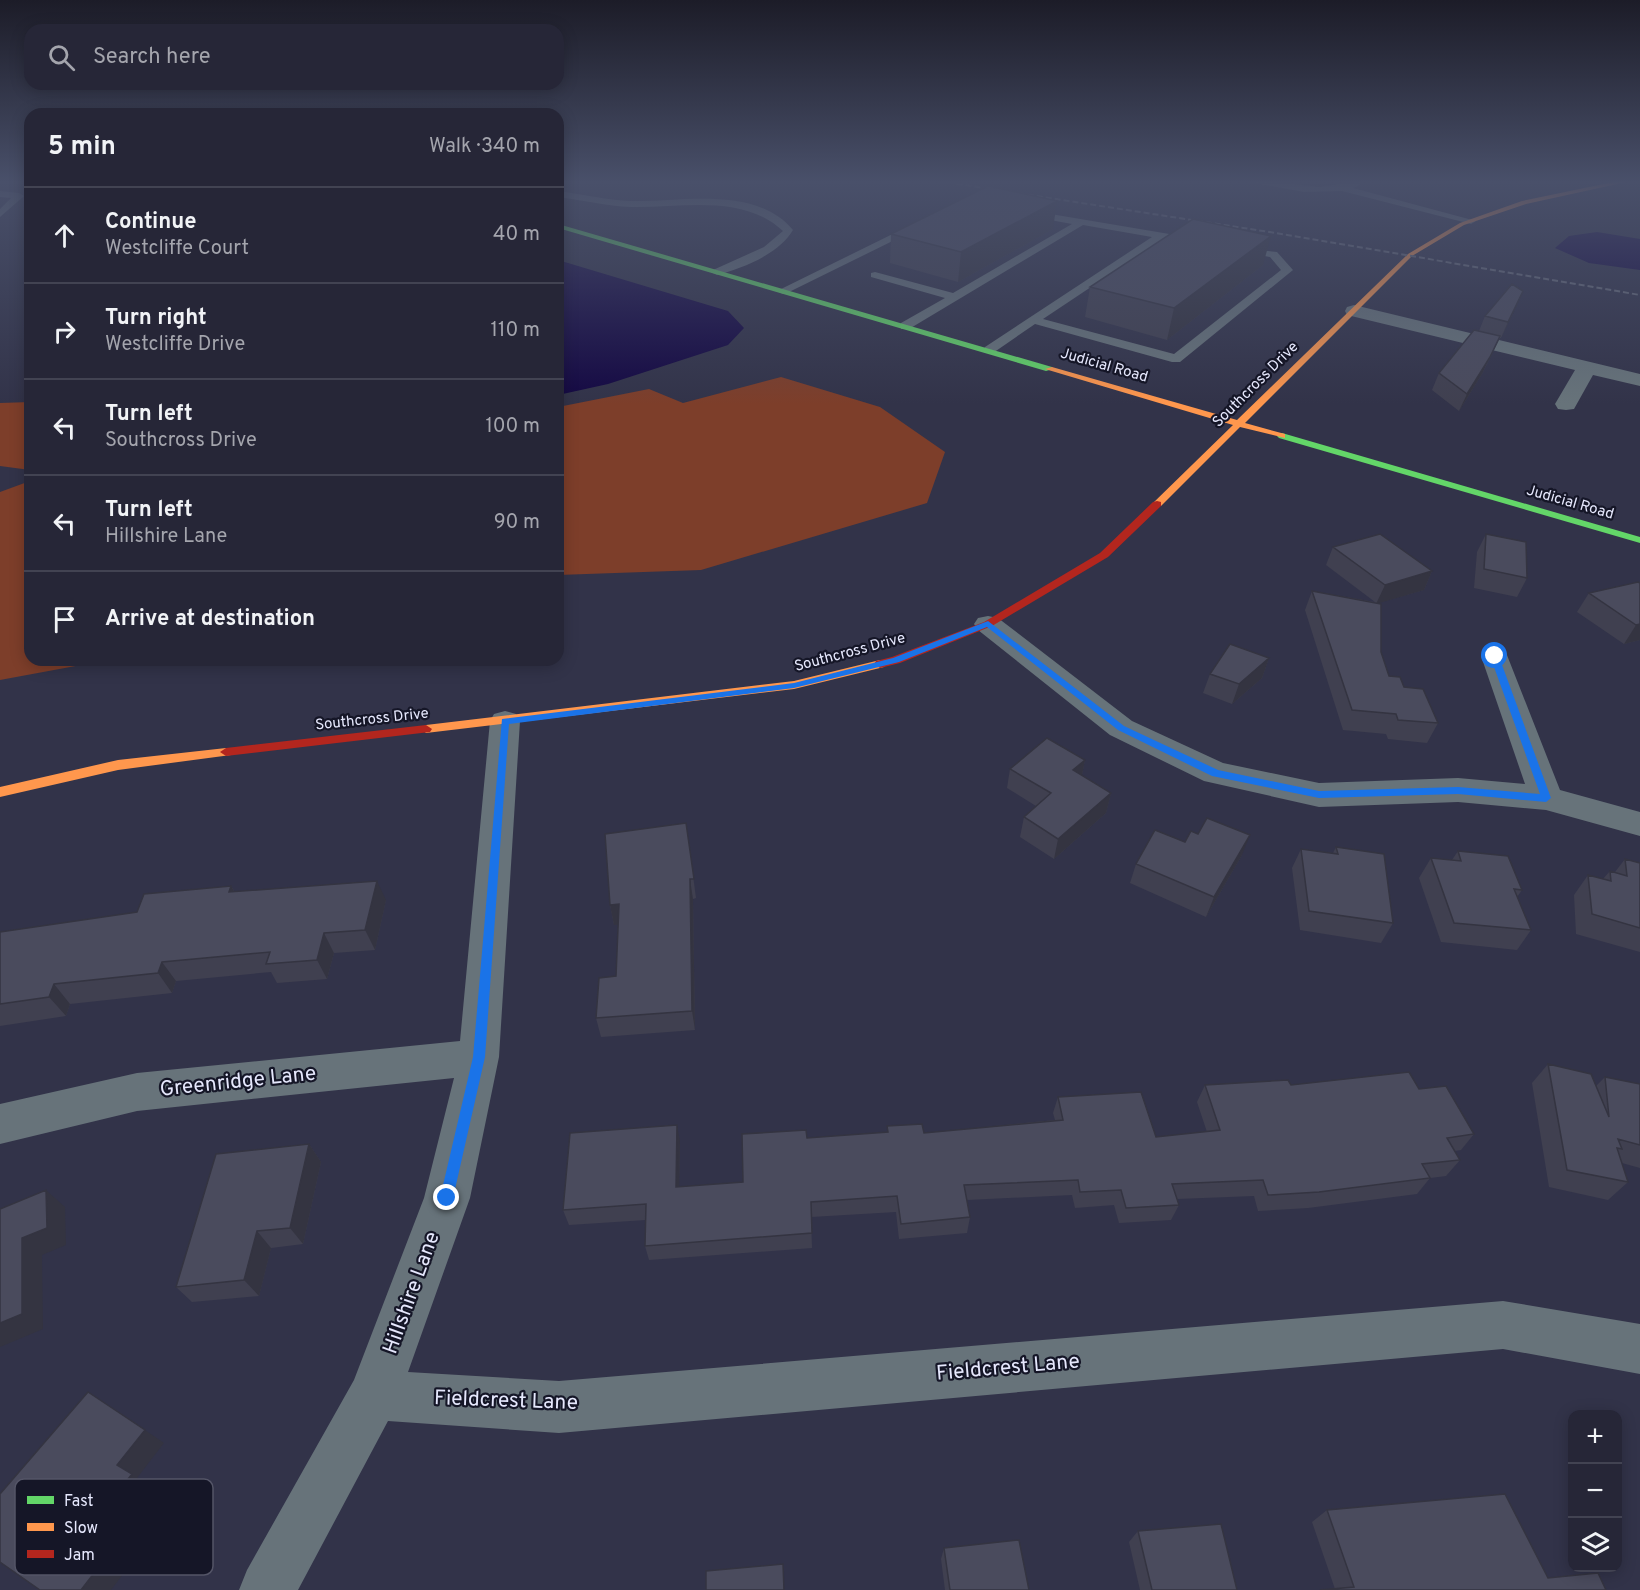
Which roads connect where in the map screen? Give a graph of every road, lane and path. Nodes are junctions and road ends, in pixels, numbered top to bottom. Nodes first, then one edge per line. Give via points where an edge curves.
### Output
1 (659, 255) edge
2 (754, 255) edge
3 (855, 255) edge
4 (1026, 255) edge
5 (1133, 255) edge
6 (1274, 255) edge
7 (1410, 255) edge
8 (717, 272) junction
9 (875, 275) dead end
10 (783, 291) junction
11 (955, 297) junction
12 (1354, 311) junction
13 (1033, 320) junction
14 (905, 326) junction
15 (989, 350) junction
16 (1586, 368) junction
17 (1640, 380) edge
18 (1566, 404) dead end
19 (1241, 423) junction
20 (1640, 540) edge
21 (988, 624) junction
22 (1495, 656) dead end
23 (505, 721) junction
24 (0, 792) edge
25 (1546, 798) junction
26 (1640, 824) edge
27 (479, 1057) junction
28 (0, 1124) edge
29 (1640, 1349) edge
30 (374, 1395) junction
31 (267, 1590) edge

1 - 8 street, Judicial Road
2 - 8 lane
3 - 10 lane
4 - 11 lane
5 - 13 lane
6 - 13 lane via 1287,270 1176,359
7 - 12 street, Southcross Drive
8 - 10 street, Judicial Road
9 - 11 lane
10 - 14 street, Judicial Road
11 - 14 lane
12 - 16 street
12 - 19 street, Southcross Drive
13 - 15 lane
14 - 15 street, Judicial Road
15 - 19 street, Judicial Road
16 - 17 street
16 - 18 street
19 - 20 street, Judicial Road
19 - 21 street, Southcross Drive via 1104,555
21 - 23 street, Southcross Drive via 896,660 794,686
21 - 25 street via 1121,728 1215,773 1319,795 1458,790
22 - 25 street
23 - 24 street, Southcross Drive via 118,765
23 - 27 street, Hillshire Lane
25 - 26 street
27 - 28 street, Greenridge Lane via 137,1092
27 - 30 street, Hillshire Lane via 447,1198
29 - 30 street, Fieldcrest Lane via 1503,1325 560,1407
30 - 31 street, Hillshire Lane

